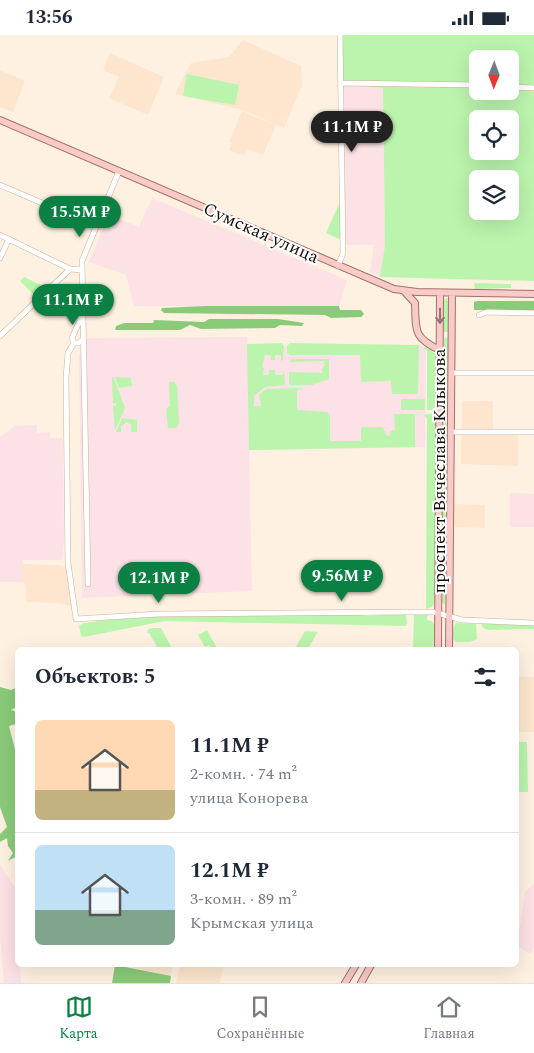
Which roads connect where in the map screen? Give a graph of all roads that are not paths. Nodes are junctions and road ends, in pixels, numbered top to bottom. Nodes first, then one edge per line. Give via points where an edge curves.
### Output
1 (340, 35) edge
2 (341, 83) junction
3 (469, 85) edge
4 (519, 87) edge
5 (534, 88) edge
6 (0, 120) edge
7 (119, 171) junction
8 (0, 185) edge
9 (96, 226) junction
10 (0, 235) edge
11 (9, 239) junction
12 (0, 258) edge
13 (338, 266) junction
14 (70, 269) junction
15 (82, 270) junction
16 (404, 291) junction
17 (440, 293) junction
18 (452, 293) junction
19 (534, 294) edge
20 (83, 313) junction
21 (534, 313) edge
22 (479, 315) dead end
23 (0, 336) edge
24 (83, 339) junction
25 (452, 339) junction
26 (440, 340) junction
27 (74, 343) junction
28 (440, 350) junction
29 (452, 373) junction
30 (534, 373) edge
31 (451, 432) junction
32 (534, 432) edge
33 (88, 584) dead end
34 (438, 603) junction
35 (450, 603) junction
36 (438, 613) junction
37 (450, 616) junction
38 (534, 623) edge
39 (438, 624) junction
40 (450, 625) junction
41 (438, 647) edge
42 (449, 647) edge
43 (355, 967) edge
44 (370, 967) edge
45 (345, 983) edge
46 (360, 983) edge

1 - 2 street
2 - 3 street
2 - 13 street via 343,253
4 - 5 street
6 - 7 main road, Сумская улица
7 - 9 street
7 - 13 main road, Сумская улица
8 - 9 street
9 - 15 street via 84,254
10 - 11 street
11 - 12 street
11 - 14 street
13 - 16 main road, Сумская улица
14 - 15 street
14 - 23 street
15 - 20 street
16 - 17 main road, Сумская улица
16 - 28 main road via 414,303 418,336
17 - 18 main road, Сумская улица
17 -> 26 main road, проспект Вячеслава Клыкова
18 - 19 main road, Сумская улица
18 - 25 main road, проспект Вячеслава Клыкова
20 - 24 street
20 - 27 street via 72,337
21 - 22 street
24 - 27 street
24 - 33 street
25 - 26 main road via 447,334
25 - 29 main road, проспект Вячеслава Клыкова
26 - 28 main road, проспект Вячеслава Клыкова
27 - 36 street via 68,353 66,378 68,563 76,619 184,613
28 - 34 main road, проспект Вячеслава Клыкова
29 - 30 street
29 - 31 main road, проспект Вячеслава Клыкова
31 - 32 street
31 - 35 main road, проспект Вячеслава Клыкова
34 - 35 main road via 444,609
34 - 36 main road, проспект Вячеслава Клыкова
35 - 37 main road, проспект Вячеслава Клыкова
36 - 37 street
36 - 39 main road, проспект Вячеслава Клыкова
37 - 38 street via 462,620
37 - 40 main road, проспект Вячеслава Клыкова
39 - 40 main road via 445,619
39 - 41 main road, проспект Вячеслава Клыкова
40 - 42 main road, проспект Вячеслава Клыкова
43 - 45 main road
44 - 46 main road

